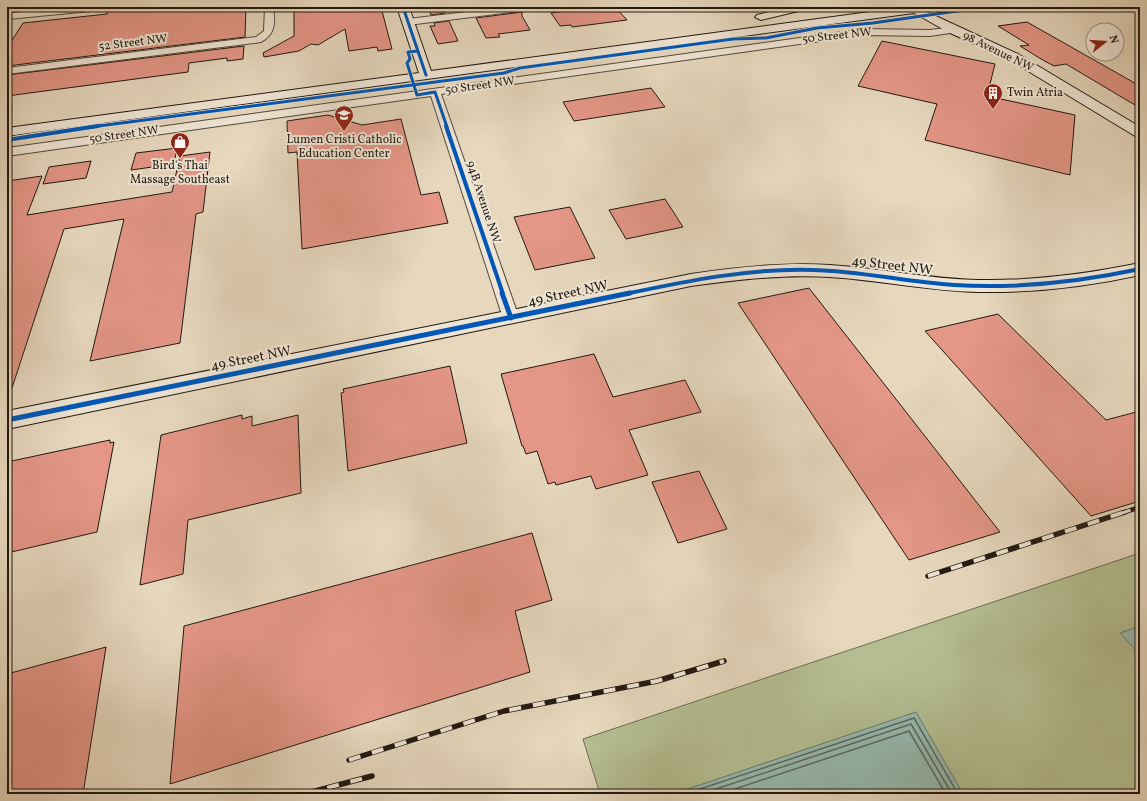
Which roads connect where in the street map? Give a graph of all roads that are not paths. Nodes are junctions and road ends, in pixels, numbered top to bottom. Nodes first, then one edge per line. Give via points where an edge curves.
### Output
1 (101, 7) edge
2 (270, 7) edge
3 (402, 7) edge
4 (528, 7) edge
5 (803, 7) edge
6 (868, 7) edge
7 (902, 7) edge
8 (932, 7) edge
9 (936, 7) edge
10 (917, 8) edge
11 (11, 12) edge
12 (749, 19) dead end
13 (408, 22) junction
14 (814, 23) junction
15 (720, 24) dead end
16 (954, 30) junction
17 (676, 32) junction
18 (418, 51) junction
19 (434, 57) dead end
20 (458, 59) dead end
21 (477, 59) junction
22 (7, 71) edge
23 (424, 71) junction
24 (435, 92) junction
25 (7, 121) edge
26 (7, 132) edge
27 (1140, 133) edge
28 (7, 152) edge
29 (1140, 269) edge
30 (511, 318) junction
31 (7, 420) edge

1 - 11 street
2 - 22 street, 52 Street NW via 270,30 262,38 246,42
3 - 13 main road
4 - 13 street
5 - 12 main road
6 - 17 main road, 50 Street NW
7 - 14 main road via 840,16
8 - 10 main road
9 - 10 main road, 50 Street NW
10 - 14 main road, 50 Street NW
10 - 16 main road, 98 Avenue NW
13 - 18 main road
14 - 23 main road, 50 Street NW
15 - 17 main road
16 - 24 street, 50 Street NW via 930,33 864,32
16 - 27 main road, 98 Avenue NW via 1014,57
17 - 21 main road, 50 Street NW
18 - 19 main road
18 - 23 main road
20 - 21 main road
21 - 23 main road, 50 Street NW
23 - 25 main road, 50 Street NW
23 - 26 main road, 50 Street NW
24 - 28 street, 50 Street NW
24 - 30 street, 94B Avenue NW
29 - 30 main road, 49 Street NW via 1073,281 1000,286 935,283 828,271 730,274
30 - 31 main road, 49 Street NW

